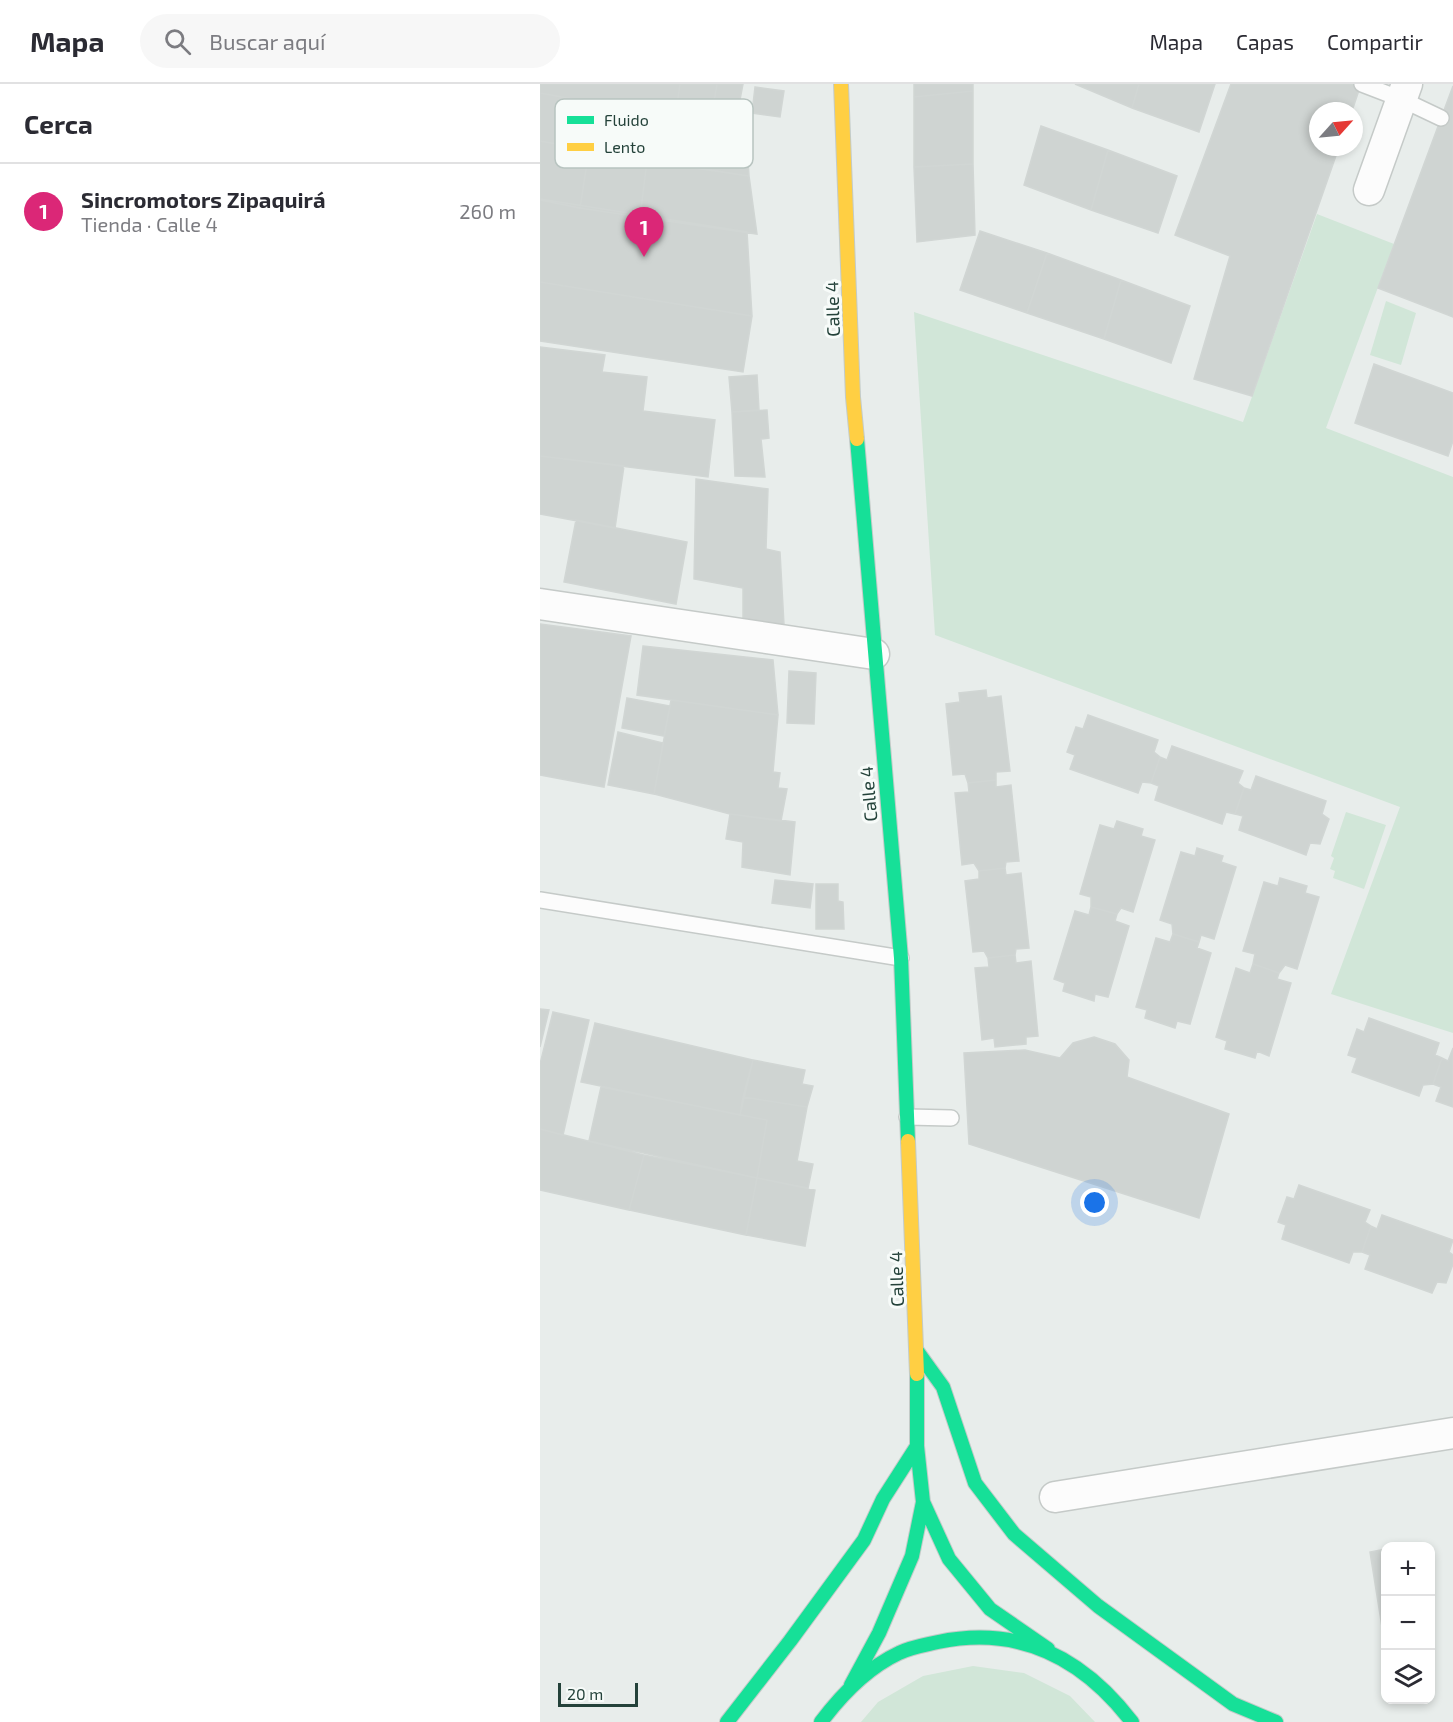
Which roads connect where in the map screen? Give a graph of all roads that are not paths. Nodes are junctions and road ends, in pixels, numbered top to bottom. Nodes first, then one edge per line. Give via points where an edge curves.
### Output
1 (841, 84) edge
2 (1362, 84) edge
3 (1404, 92) edge
4 (1441, 118) dead end
5 (1369, 190) dead end
6 (540, 604) edge
7 (874, 654) junction
8 (540, 900) edge
9 (900, 958) junction
10 (908, 1117) junction
11 (951, 1118) dead end
12 (917, 1351) junction
13 (1453, 1432) edge
14 (917, 1446) junction
15 (1055, 1497) dead end
16 (923, 1502) junction
17 (1054, 1653) junction
18 (851, 1685) junction
19 (1137, 1719) edge
20 (727, 1722) edge
21 (821, 1722) edge
22 (1276, 1722) edge

1 - 7 main road, Calle 4 via 853,397
2 - 3 lane
3 - 4 lane
3 - 5 street
6 - 7 street
7 - 9 main road, Calle 4
8 - 9 lane
9 - 10 main road, Calle 4
10 - 11 lane
10 - 12 main road, Calle 4
12 - 14 main road, Calle 4
12 - 22 main road via 943,1387 975,1483 1014,1534 1098,1606 1233,1704
13 - 15 street
14 - 16 main road, Calle 4
14 - 20 main road via 883,1500 864,1540
16 - 17 main road, Calle 4 via 949,1559 990,1609
16 - 18 main road, Calle 4 via 912,1556 879,1633
17 - 18 main road via 1002,1638 948,1638 896,1654
17 - 19 main road via 1084,1671
18 - 21 main road

